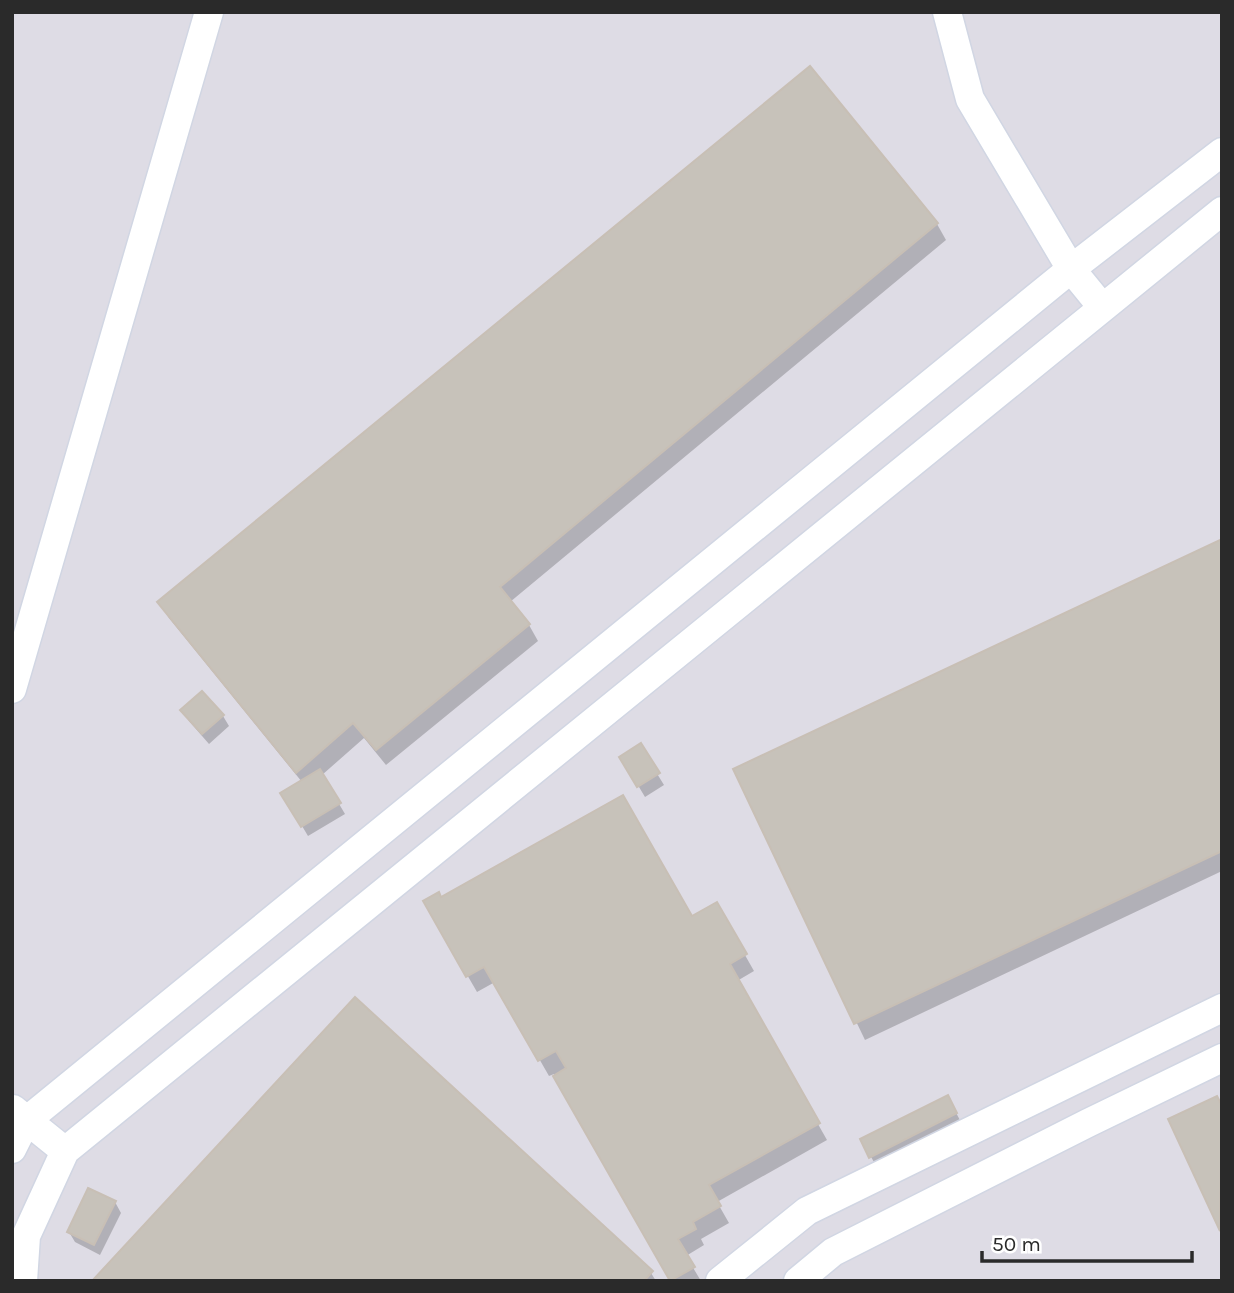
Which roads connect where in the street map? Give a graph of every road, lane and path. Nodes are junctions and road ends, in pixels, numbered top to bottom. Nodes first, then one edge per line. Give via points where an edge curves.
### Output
1 (209, 12) edge
2 (947, 12) edge
3 (1222, 152) edge
4 (1222, 211) edge
5 (1071, 269) junction
6 (1102, 307) junction
7 (12, 689) edge
8 (1222, 1008) edge
9 (1222, 1058) edge
10 (19, 1115) edge
11 (12, 1149) edge
12 (65, 1152) junction
13 (23, 1281) edge
14 (720, 1281) edge
15 (798, 1281) edge

1 - 7 street
2 - 5 street via 970,99
3 - 5 street
4 - 6 street
5 - 6 street
5 - 10 street
6 - 12 street
8 - 14 street via 807,1211
9 - 15 street via 833,1252
10 - 11 street
10 - 12 street
12 - 13 street via 26,1236

